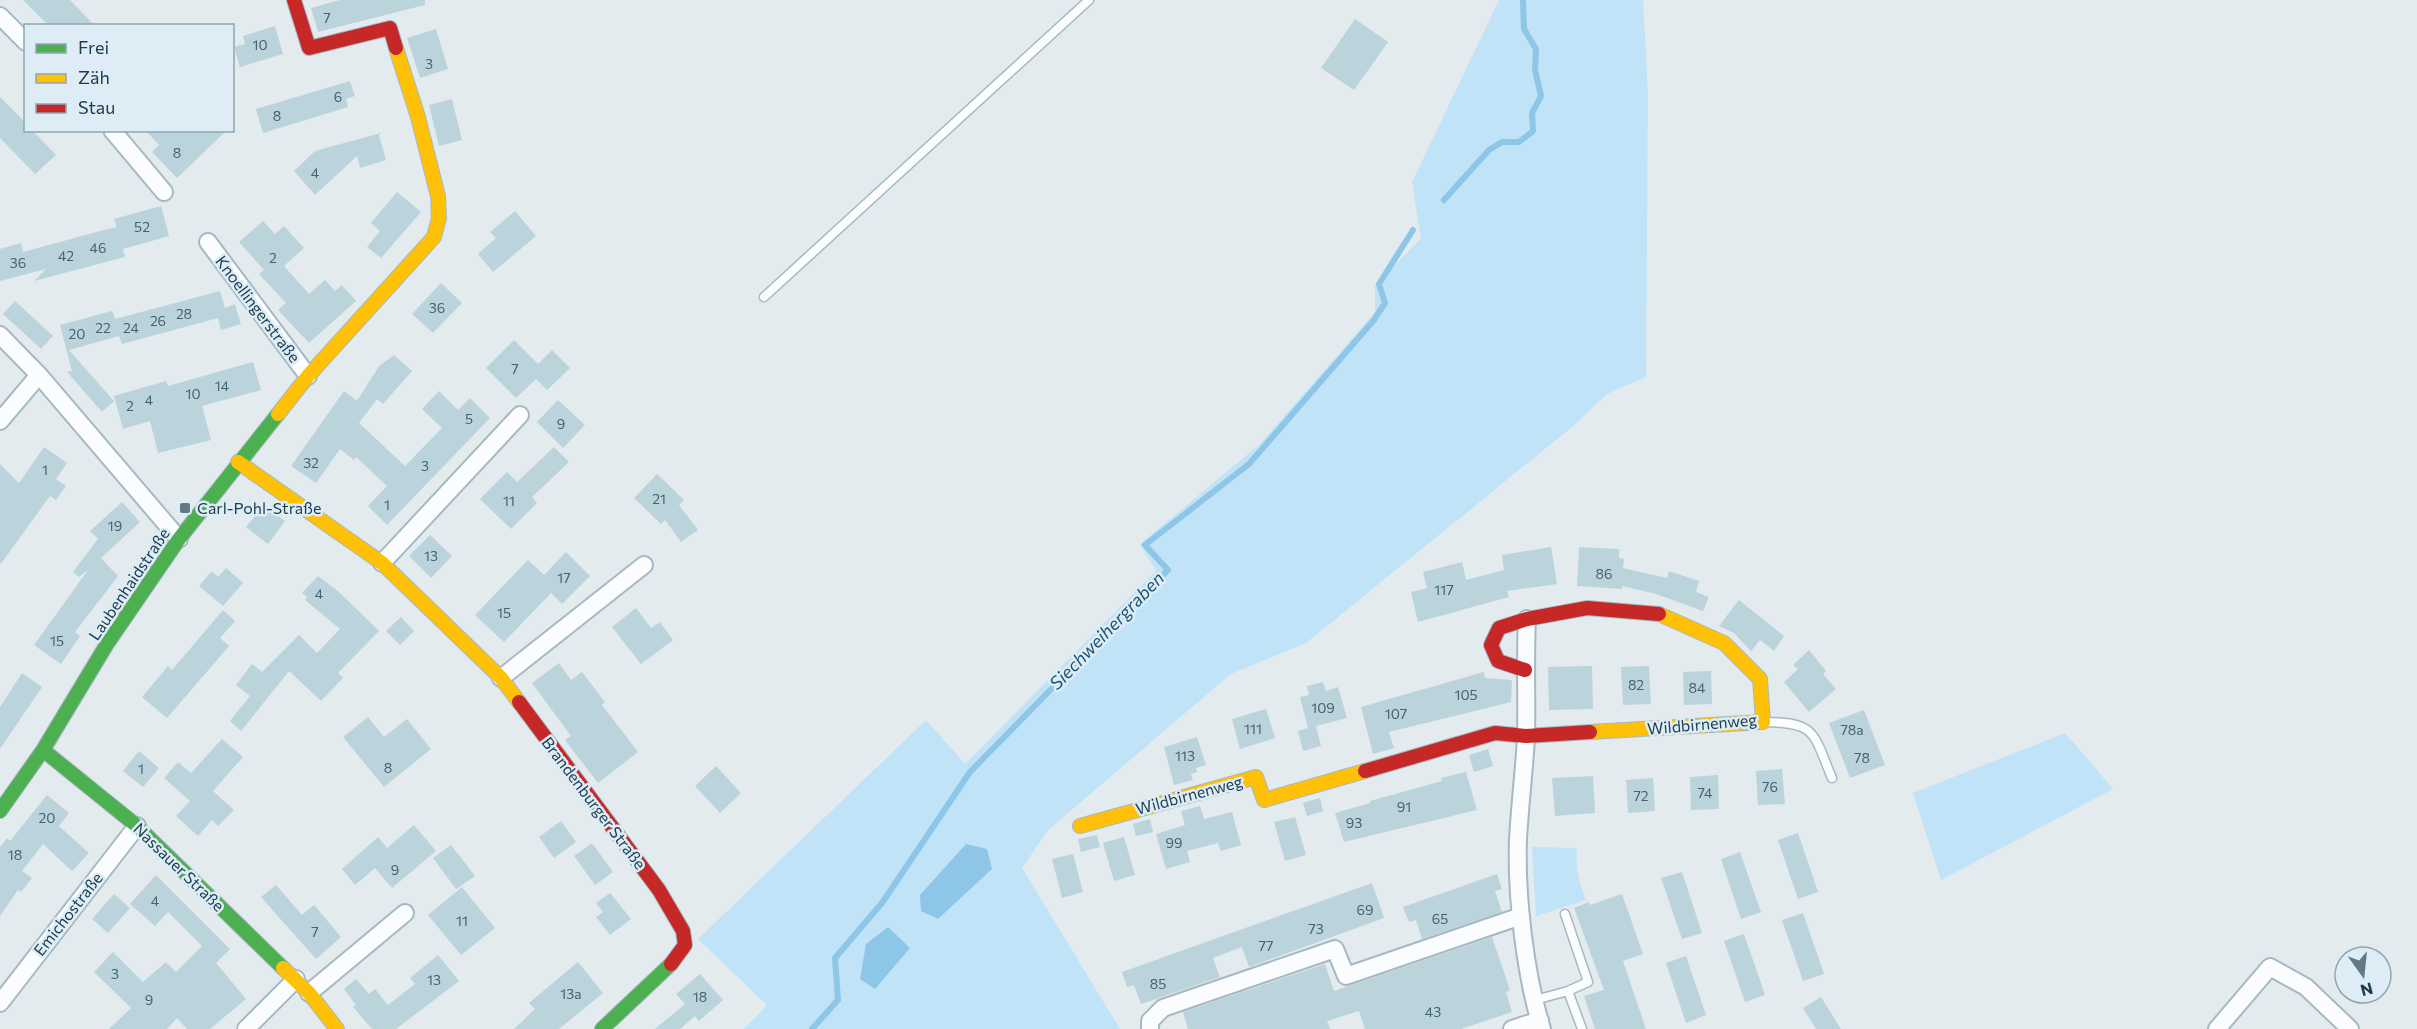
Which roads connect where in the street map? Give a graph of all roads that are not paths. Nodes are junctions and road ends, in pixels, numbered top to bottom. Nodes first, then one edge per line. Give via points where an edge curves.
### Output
1 (294, 0) edge
2 (1089, 0) edge
3 (0, 16) edge
4 (24, 40) edge
5 (114, 132) edge
6 (164, 192) dead end
7 (208, 242) dead end
8 (764, 297) dead end
9 (0, 335) edge
10 (39, 375) junction
11 (308, 376) junction
12 (520, 415) dead end
13 (0, 421) edge
14 (238, 462) junction
15 (179, 539) junction
16 (382, 563) junction
17 (644, 564) dead end
18 (1527, 619) junction
19 (1524, 670) junction
20 (501, 678) junction
21 (1763, 723) junction
22 (1526, 736) junction
23 (43, 750) junction
24 (1832, 778) dead end
25 (0, 811) edge
26 (137, 826) junction
27 (1080, 826) dead end
28 (405, 913) dead end
29 (1565, 914) dead end
30 (1521, 916) junction
31 (296, 979) junction
32 (1568, 990) junction
33 (309, 993) junction
34 (1535, 1000) junction
35 (0, 1003) edge
36 (1541, 1024) edge
37 (246, 1029) edge
38 (337, 1029) edge
39 (602, 1029) edge
40 (1150, 1029) edge
41 (1512, 1029) edge
42 (1582, 1029) edge
43 (2217, 1029) edge
44 (2350, 1029) edge

1 - 11 street, Laubenhaidstraße via 309,48 390,28 418,117 438,196 439,218 434,237
2 - 8 lane
3 - 4 street
5 - 6 street
7 - 11 street, Knoellingerstraße
9 - 10 street
10 - 13 street
10 - 15 street
11 - 14 street, Laubenhaidstraße
12 - 16 street
14 - 15 street, Laubenhaidstraße
14 - 16 street, Brandenburger Straße
15 - 23 street, Laubenhaidstraße via 107,644
16 - 20 street, Brandenburger Straße
17 - 20 street
18 - 19 street
18 - 19 street, Wildbirnenweg via 1499,628 1491,645 1498,661
18 - 21 street, Wildbirnenweg via 1587,608 1658,614 1724,643 1760,679
19 - 22 street
20 - 39 street, Brandenburger Straße via 659,890 683,931 685,945 675,960
21 - 22 street, Wildbirnenweg
21 - 24 lane via 1790,722 1803,726 1816,741
22 - 27 street, Wildbirnenweg via 1495,733 1264,800 1257,777
22 - 30 street via 1518,841
23 - 25 street, Laubenhaidstraße
23 - 26 street, Nassauer Straße
26 - 31 street, Nassauer Straße
26 - 35 street, Emichostraße
28 - 33 street
29 - 32 lane via 1588,982
30 - 34 street
30 - 40 street via 1346,976 1335,949 1163,1008 1150,1021
31 - 33 street, Nassauer Straße
31 - 37 street
32 - 34 lane
32 - 42 lane
33 - 38 street, Nassauer Straße
34 - 36 street
36 - 41 street
43 - 44 street via 2270,967 2306,987

